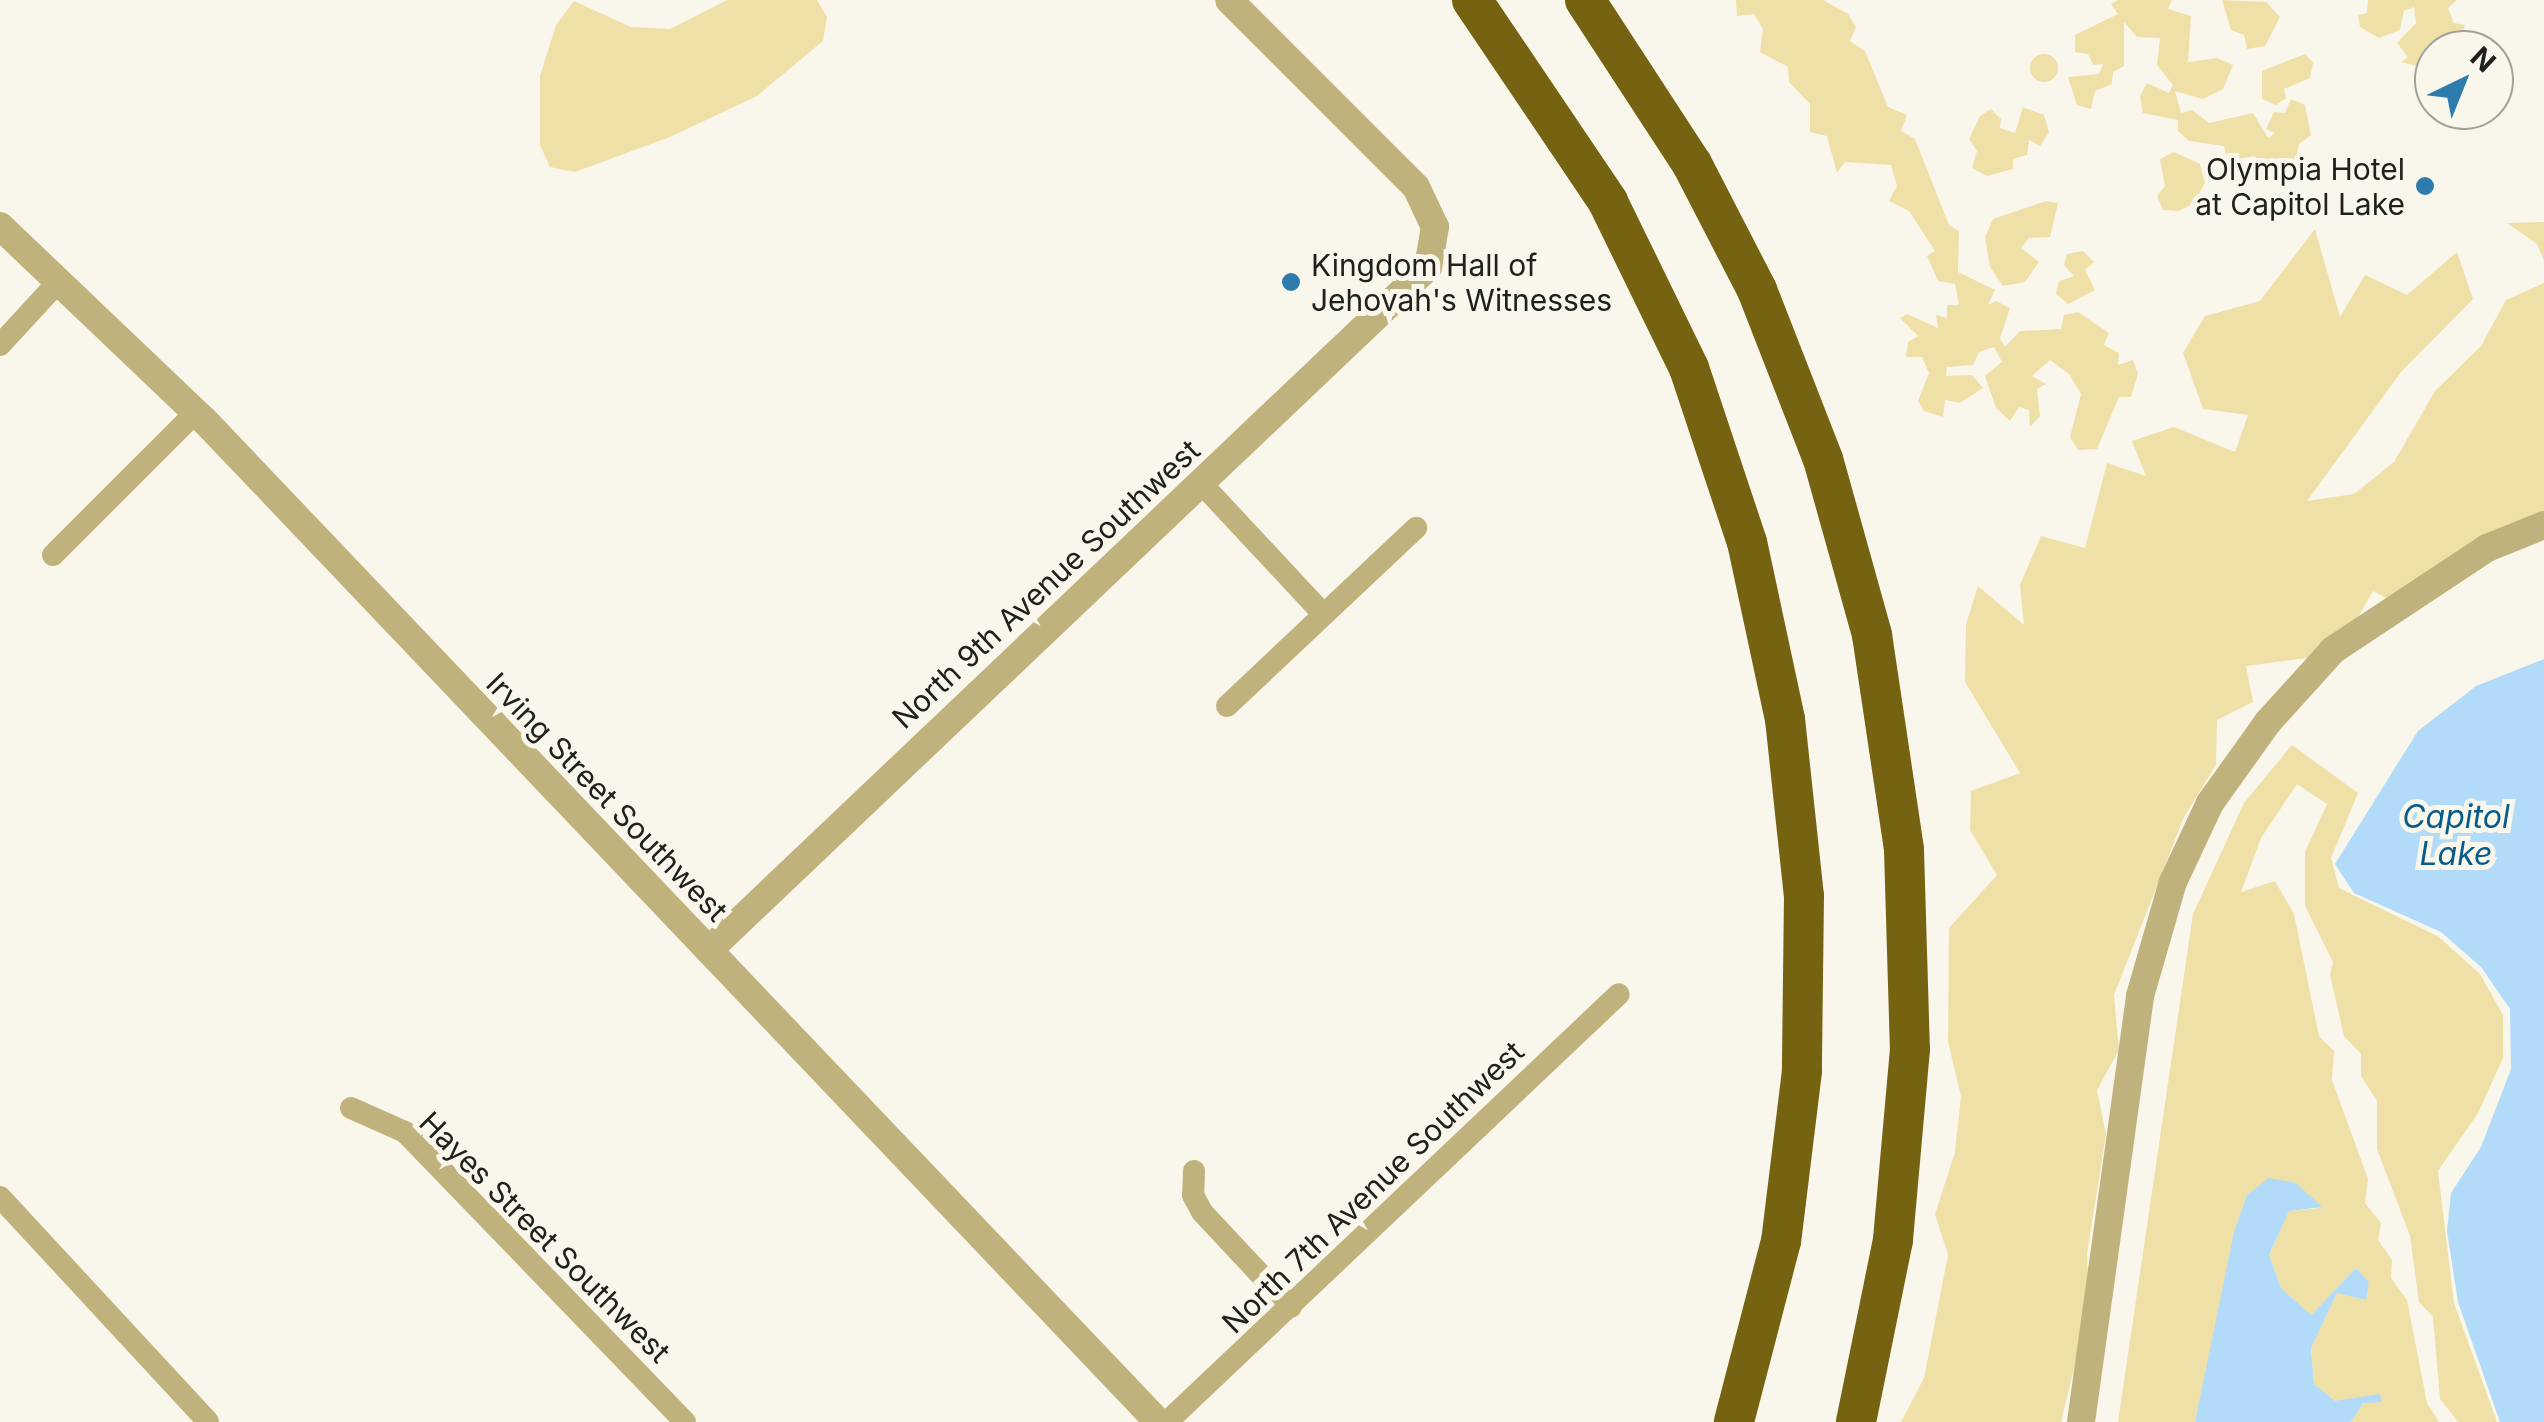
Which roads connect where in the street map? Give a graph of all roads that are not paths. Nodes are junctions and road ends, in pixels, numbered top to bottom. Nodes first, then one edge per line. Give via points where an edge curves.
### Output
1 (1229, 0) edge
2 (1472, 0) edge
3 (1585, 0) edge
4 (0, 226) edge
5 (59, 281) junction
6 (0, 344) edge
7 (196, 412) junction
8 (1201, 483) junction
9 (2544, 525) edge
10 (1416, 528) dead end
11 (54, 555) dead end
12 (1323, 614) junction
13 (1228, 706) dead end
14 (708, 950) junction
15 (1619, 994) dead end
16 (351, 1108) dead end
17 (1194, 1170) dead end
18 (0, 1197) edge
19 (1291, 1307) junction
20 (208, 1422) edge
21 (685, 1422) edge
22 (1158, 1422) edge
23 (1167, 1422) edge
24 (1734, 1422) edge
25 (1856, 1422) edge
26 (2081, 1422) edge

1 - 8 street, North 9th Avenue Southwest via 1416,187 1435,227 1428,267
2 - 24 highway via 1560,122 1659,301 1731,489 1782,701 1804,896 1802,1071 1780,1242
3 - 25 highway via 1692,164 1757,290 1823,459 1872,635 1904,850 1910,1049 1893,1240
4 - 5 street, Irving Street Southwest
5 - 6 street
5 - 7 street, Irving Street Southwest
7 - 11 street
7 - 14 street, Irving Street Southwest
8 - 12 street
8 - 14 street, North 9th Avenue Southwest
9 - 26 street via 2486,548 2333,650 2268,722 2210,803 2173,882 2140,996
10 - 12 street
12 - 13 street
14 - 22 street, Irving Street Southwest
15 - 19 street, North 7th Avenue Southwest
16 - 21 street, Hayes Street Southwest via 405,1132
17 - 19 street via 1193,1195 1202,1212
18 - 20 street
19 - 23 street, North 7th Avenue Southwest

